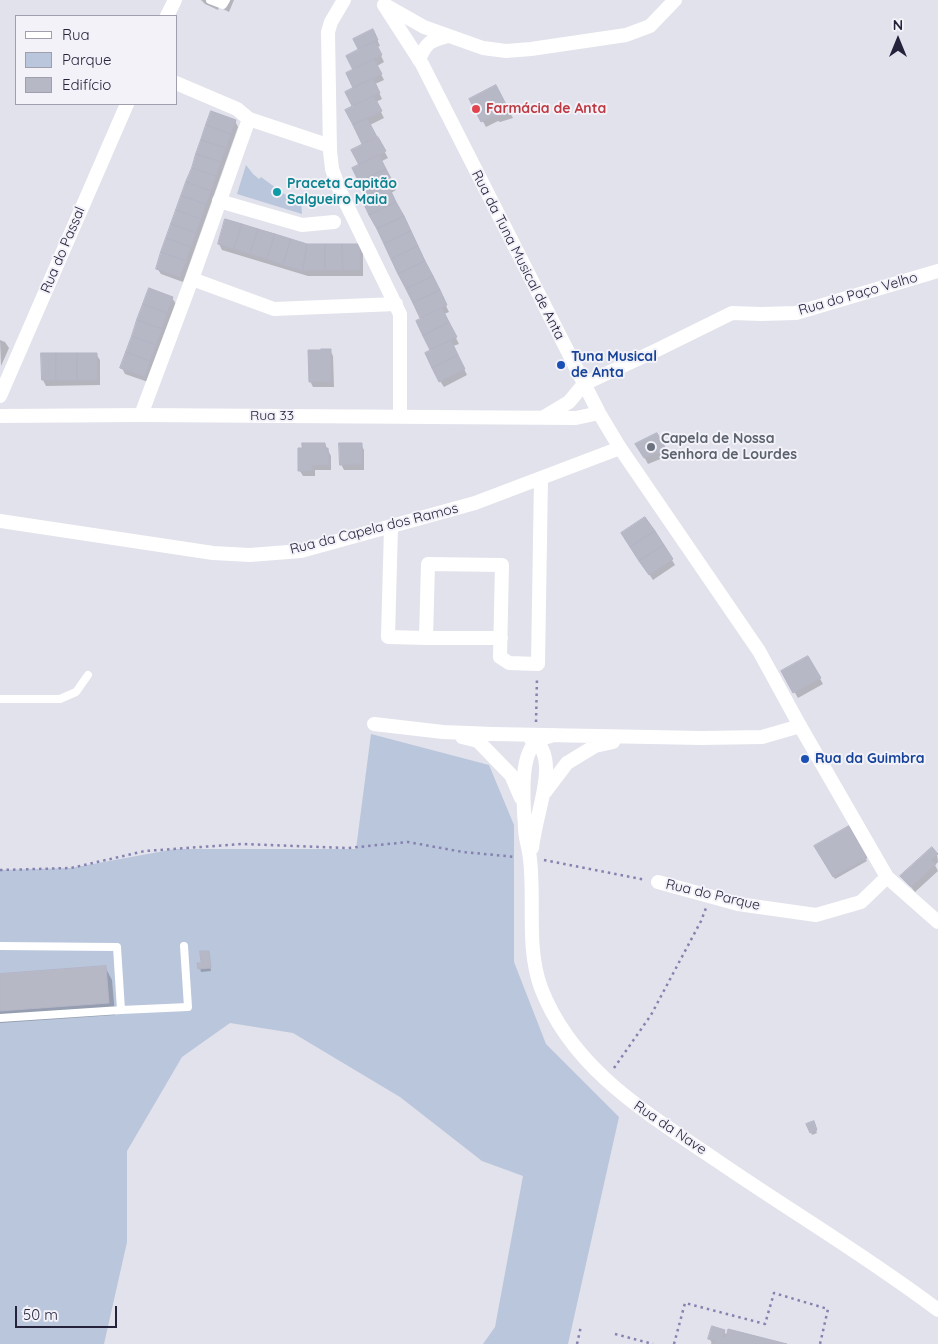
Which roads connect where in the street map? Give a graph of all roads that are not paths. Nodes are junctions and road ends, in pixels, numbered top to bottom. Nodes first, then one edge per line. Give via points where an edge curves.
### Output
1 (175, 0) edge
2 (210, 0) edge
3 (226, 0) edge
4 (344, 0) edge
5 (675, 0) edge
6 (380, 2) edge
7 (168, 15) edge
8 (424, 27) junction
9 (448, 36) junction
10 (408, 43) junction
11 (419, 60) junction
12 (178, 84) edge
13 (127, 105) edge
14 (248, 119) junction
15 (330, 146) junction
16 (219, 201) junction
17 (334, 222) dead end
18 (938, 271) edge
19 (192, 279) junction
20 (396, 304) junction
21 (584, 384) junction
22 (0, 396) edge
23 (599, 413) junction
24 (141, 415) junction
25 (0, 416) edge
26 (400, 416) junction
27 (544, 418) junction
28 (620, 448) junction
29 (542, 478) junction
30 (0, 521) edge
31 (391, 527) junction
32 (426, 638) junction
33 (501, 638) junction
34 (88, 675) dead end
35 (0, 699) edge
36 (374, 724) dead end
37 (800, 726) junction
38 (443, 732) junction
39 (532, 737) junction
40 (633, 737) junction
41 (545, 792) junction
42 (524, 813) junction
43 (530, 859) junction
44 (886, 878) junction
45 (658, 882) road end
46 (938, 922) edge
47 (0, 946) edge
48 (184, 946) dead end
49 (121, 1010) junction
50 (0, 1018) edge
51 (938, 1310) edge

1 - 7 street
2 - 3 lane via 223,5
4 - 15 street via 328,32
5 - 9 street via 650,26 619,36 506,51 483,48
6 - 8 street
6 - 10 street, Rua da Tuna Musical de Anta
8 - 9 street
8 - 10 street via 413,32
9 - 11 street via 426,45
10 - 11 street, Rua da Tuna Musical de Anta
11 - 21 street, Rua da Tuna Musical de Anta
12 - 14 street via 236,109
13 - 22 street, Rua do Passal
14 - 15 street
14 - 16 street
15 - 20 street via 332,170 340,191
16 - 17 street via 302,225
16 - 19 street
18 - 21 street, Rua do Paço Velho via 796,313 732,313
19 - 20 street via 274,308
19 - 24 street
20 - 26 street via 400,314
21 - 23 street, Rua da Tuna Musical de Anta
21 - 27 street via 569,402
23 - 27 street, Rua 33 via 576,418
23 - 28 street, Rua da Tuna Musical de Anta
24 - 25 street, Rua 33
24 - 26 street, Rua 33
26 - 27 street, Rua 33
28 - 29 street, Rua da Capela dos Ramos
28 - 37 street via 759,651
29 - 31 street, Rua da Capela dos Ramos via 475,503
29 - 33 street via 538,664 508,663 500,657
30 - 31 street, Rua da Capela dos Ramos via 213,553 250,555 301,551
31 - 32 street via 388,637
32 - 33 street
32 - 33 street via 428,564 502,565
34 - 35 lane via 76,692 60,699
36 - 38 street, Rua da Nave
37 - 40 street, Rua da Nave via 762,737
37 - 44 street
38 - 39 street, Rua da Nave
38 - 42 street, Rua da Nave via 478,741 511,775
39 - 40 street, Rua da Nave
39 - 41 street, Rua da Nave via 541,746 545,761
39 - 42 street, Rua da Nave via 524,779
40 - 41 street, Rua da Nave via 595,746 567,763
41 - 43 street, Rua da Nave
42 - 43 street, Rua da Nave
43 - 51 street, Rua da Nave via 533,951 541,987 555,1016 581,1055 627,1099
44 - 45 street, Rua do Parque via 861,902 816,914 738,904
44 - 46 street
47 - 49 lane via 117,946
48 - 49 lane via 188,1007
49 - 50 lane

